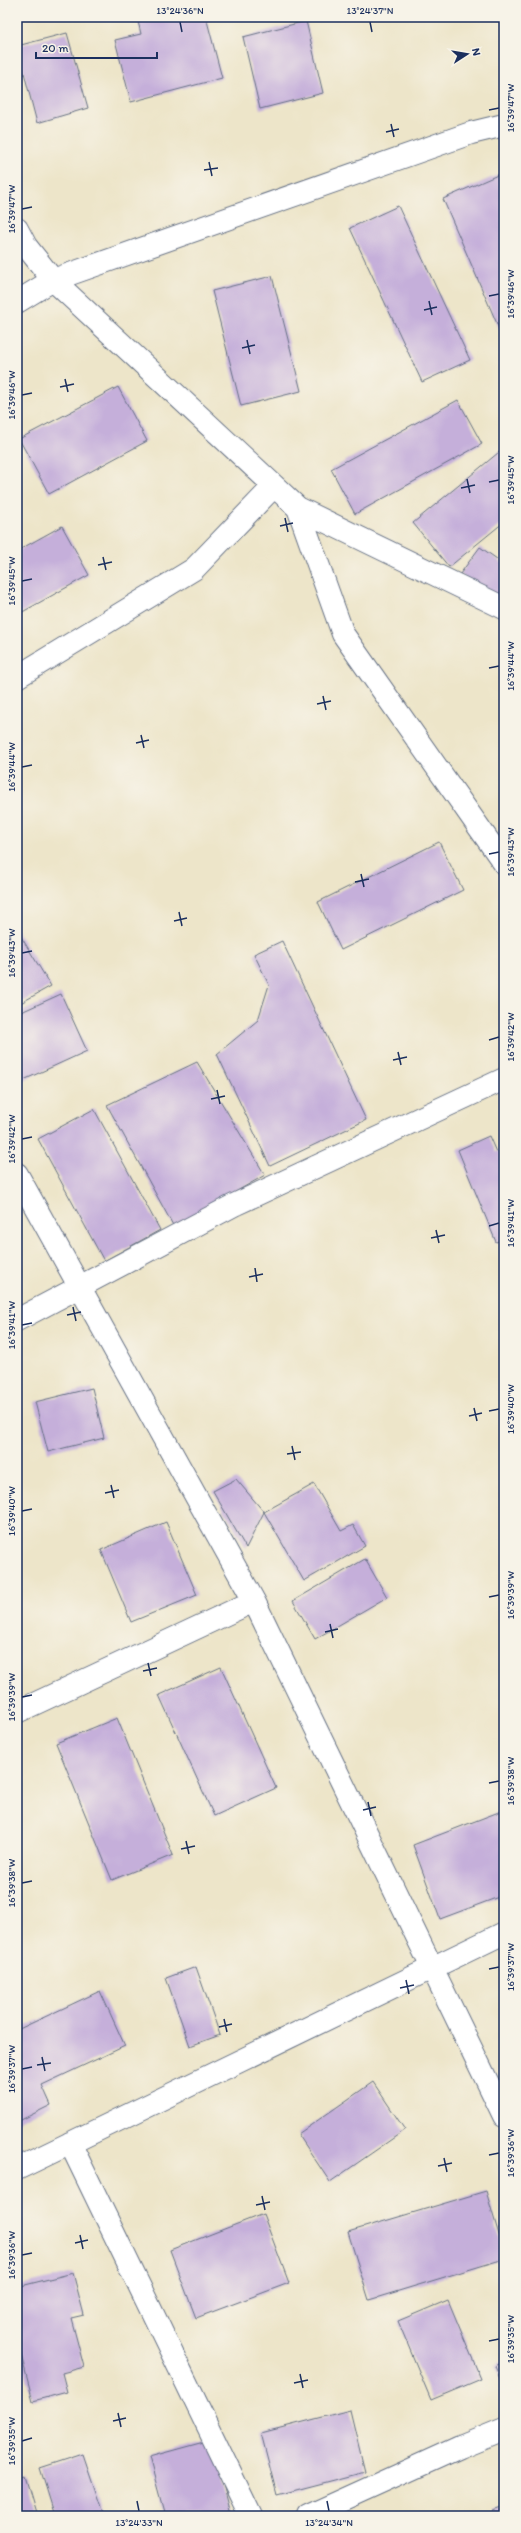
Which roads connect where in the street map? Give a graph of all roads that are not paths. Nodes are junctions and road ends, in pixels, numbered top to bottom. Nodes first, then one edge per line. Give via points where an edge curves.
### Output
1 (504, 125) edge
2 (17, 229) edge
3 (53, 280) junction
4 (17, 302) edge
5 (273, 487) junction
6 (298, 508) junction
7 (504, 608) edge
8 (17, 677) edge
9 (504, 863) edge
10 (504, 1079) edge
11 (17, 1174) edge
12 (80, 1286) junction
13 (17, 1320) edge
14 (254, 1601) junction
15 (17, 1712) edge
16 (504, 1933) edge
17 (433, 1967) junction
18 (504, 2116) edge
19 (70, 2143) junction
20 (17, 2169) edge
21 (504, 2429) edge
22 (251, 2516) edge
23 (308, 2516) edge

1 - 3 street via 471,133
2 - 3 street via 26,246
3 - 4 street
3 - 5 street
5 - 6 street
5 - 8 street via 194,569
6 - 7 street
6 - 9 street via 342,634
10 - 12 street via 234,1205
11 - 12 street
12 - 13 street
12 - 14 street
14 - 15 street
14 - 17 street
16 - 17 street
17 - 18 street
17 - 19 street
19 - 20 street
19 - 22 street
21 - 23 street

